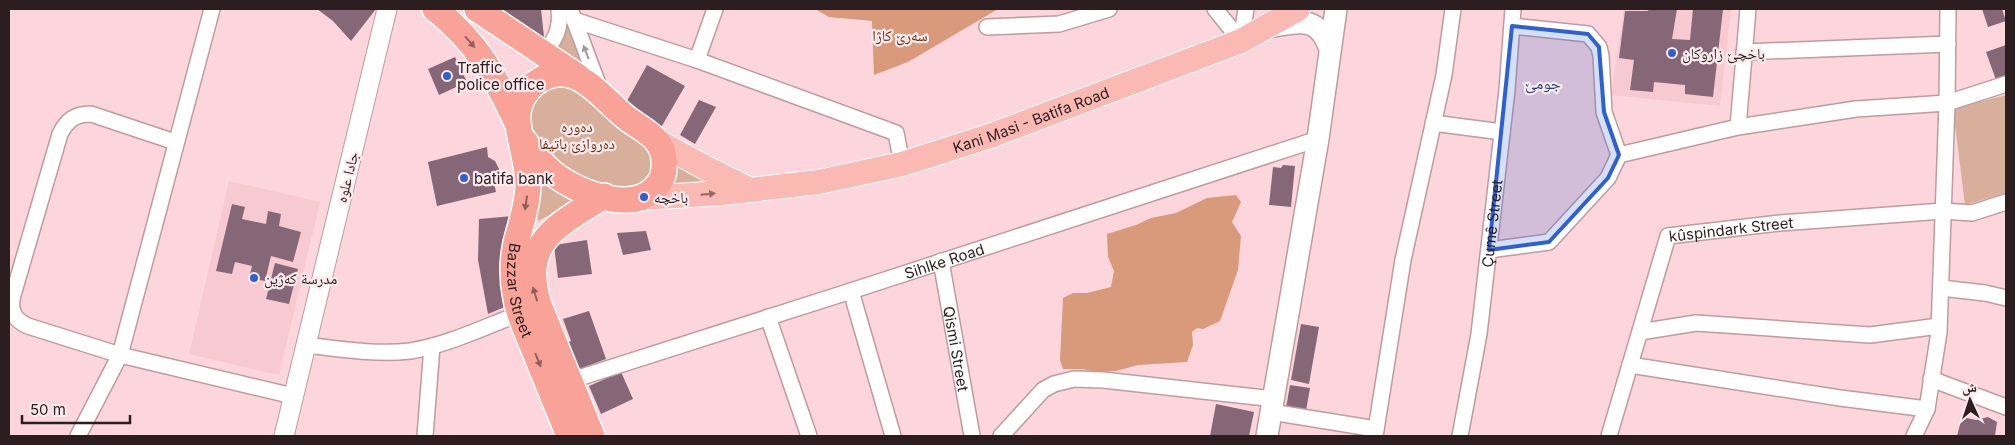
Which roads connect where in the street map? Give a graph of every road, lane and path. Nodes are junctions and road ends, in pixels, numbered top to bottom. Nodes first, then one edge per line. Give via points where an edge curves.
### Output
1 (212, 9) edge
2 (387, 9) edge
3 (435, 9) edge
4 (476, 9) edge
5 (559, 9) edge
6 (715, 9) edge
7 (1109, 9) edge
8 (1216, 9) edge
9 (1246, 9) edge
10 (1298, 9) edge
11 (1336, 9) edge
12 (1452, 9) edge
13 (1513, 9) edge
14 (1748, 9) edge
15 (1948, 9) edge
16 (572, 14) edge
17 (1512, 26) junction
18 (986, 27) dead end
19 (1261, 28) junction
20 (1241, 41) junction
21 (1948, 44) junction
22 (1330, 49) junction
23 (1744, 52) junction
24 (542, 53) junction
25 (696, 60) junction
26 (579, 77) junction
27 (2006, 84) edge
28 (602, 96) junction
29 (1947, 103) junction
30 (1433, 123) junction
31 (1738, 127) junction
32 (520, 131) junction
33 (1502, 132) junction
34 (1318, 139) junction
35 (655, 140) junction
36 (175, 142) junction
37 (1620, 155) junction
38 (902, 164) junction
39 (750, 190) junction
40 (604, 196) junction
41 (642, 198) junction
42 (2006, 202) edge
43 (1944, 211) junction
44 (1489, 250) junction
45 (941, 261) junction
46 (1941, 288) junction
47 (852, 291) junction
48 (2006, 298) edge
49 (520, 314) junction
50 (768, 317) junction
51 (1939, 326) junction
52 (1640, 332) junction
53 (306, 346) junction
54 (432, 346) junction
55 (120, 355) junction
56 (1630, 365) junction
57 (1932, 379) junction
58 (569, 381) junction
59 (293, 396) junction
60 (1272, 405) junction
61 (2006, 407) edge
62 (1927, 408) junction
63 (1376, 432) edge
64 (78, 436) edge
65 (284, 436) edge
66 (425, 436) edge
67 (569, 436) edge
68 (592, 436) edge
69 (809, 436) edge
70 (894, 436) edge
71 (972, 436) edge
72 (1001, 436) edge
73 (1267, 436) edge
74 (1460, 436) edge
75 (1609, 436) edge
76 (1914, 436) edge

1 - 36 street
2 - 53 street, جادا علوه
3 -> 32 highway via 474,45 489,67
4 - 24 highway
5 - 24 street via 559,27
6 - 25 street
7 - 18 street via 1059,24
8 - 20 street
9 - 20 street
10 - 19 main road, Kani Masi - Batifa Road
11 - 22 main road
12 - 30 street via 1444,75
13 - 17 street, Çumê Street
14 - 23 street
15 - 21 street
16 - 25 street
28 -> 16 street
17 - 33 street, Çumê Street
17 - 37 street via 1588,34 1599,47 1604,112
19 - 20 main road, Kani Masi - Batifa Road
19 - 22 main road via 1311,24 1321,29
20 - 38 main road, Kani Masi - Batifa Road via 1007,130
21 - 23 street
21 - 29 street
22 - 34 main road
23 - 31 street
24 - 26 highway
25 - 38 street via 896,133
26 - 28 highway
26 - 32 highway via 552,75 529,88 518,112
27 - 29 street
28 - 35 highway
29 - 31 street via 1856,109
29 - 43 street
30 - 33 street
30 - 63 street via 1403,260
31 - 37 street
32 - 40 highway via 541,163 577,188
32 -> 49 highway, Bazzar Street via 528,184 513,272
33 - 44 street, Çumê Street
34 - 45 street, Sihlke Road
34 - 60 main road
35 - 39 main road
35 - 41 highway via 664,155 664,172 660,184
36 - 55 street
36 - 55 street via 91,114 72,118 65,125 58,143 11,302 12,310 21,323
37 - 44 street via 1608,178 1549,242
38 - 39 main road, Kani Masi - Batifa Road via 820,182
41 -> 39 main road, Kani Masi - Batifa Road
40 - 41 highway via 624,200
58 -> 40 highway, Bazzar Street via 533,286 533,265 540,246 552,230
42 - 43 street via 1972,213
43 - 46 street
43 - 52 street, kûspindark Street via 1780,223 1668,236
44 - 74 street, Çumê Street via 1479,334
45 - 47 street, Sihlke Road
45 - 71 street, Qismi Street
46 - 48 street
46 - 51 street
47 - 50 street, Sihlke Road
47 - 70 street
49 - 54 street
49 -> 67 highway, Bazzar Street
50 - 58 street, Sihlke Road
50 - 69 street
51 - 52 street via 1870,335 1696,323
51 - 57 street
52 - 56 street, kûspindark Street
53 - 54 street via 387,352
53 - 59 street, جادا علوه
54 - 66 street
55 - 59 street
55 - 64 street
56 - 62 street via 1840,398
56 - 75 street, kûspindark Street
57 - 61 street
57 - 62 street
58 - 68 highway, Bazzar Street
59 - 65 street, جادا علوه
60 - 63 street
60 - 72 street via 1103,380 1074,379 1042,390
60 - 73 main road
62 - 76 street

